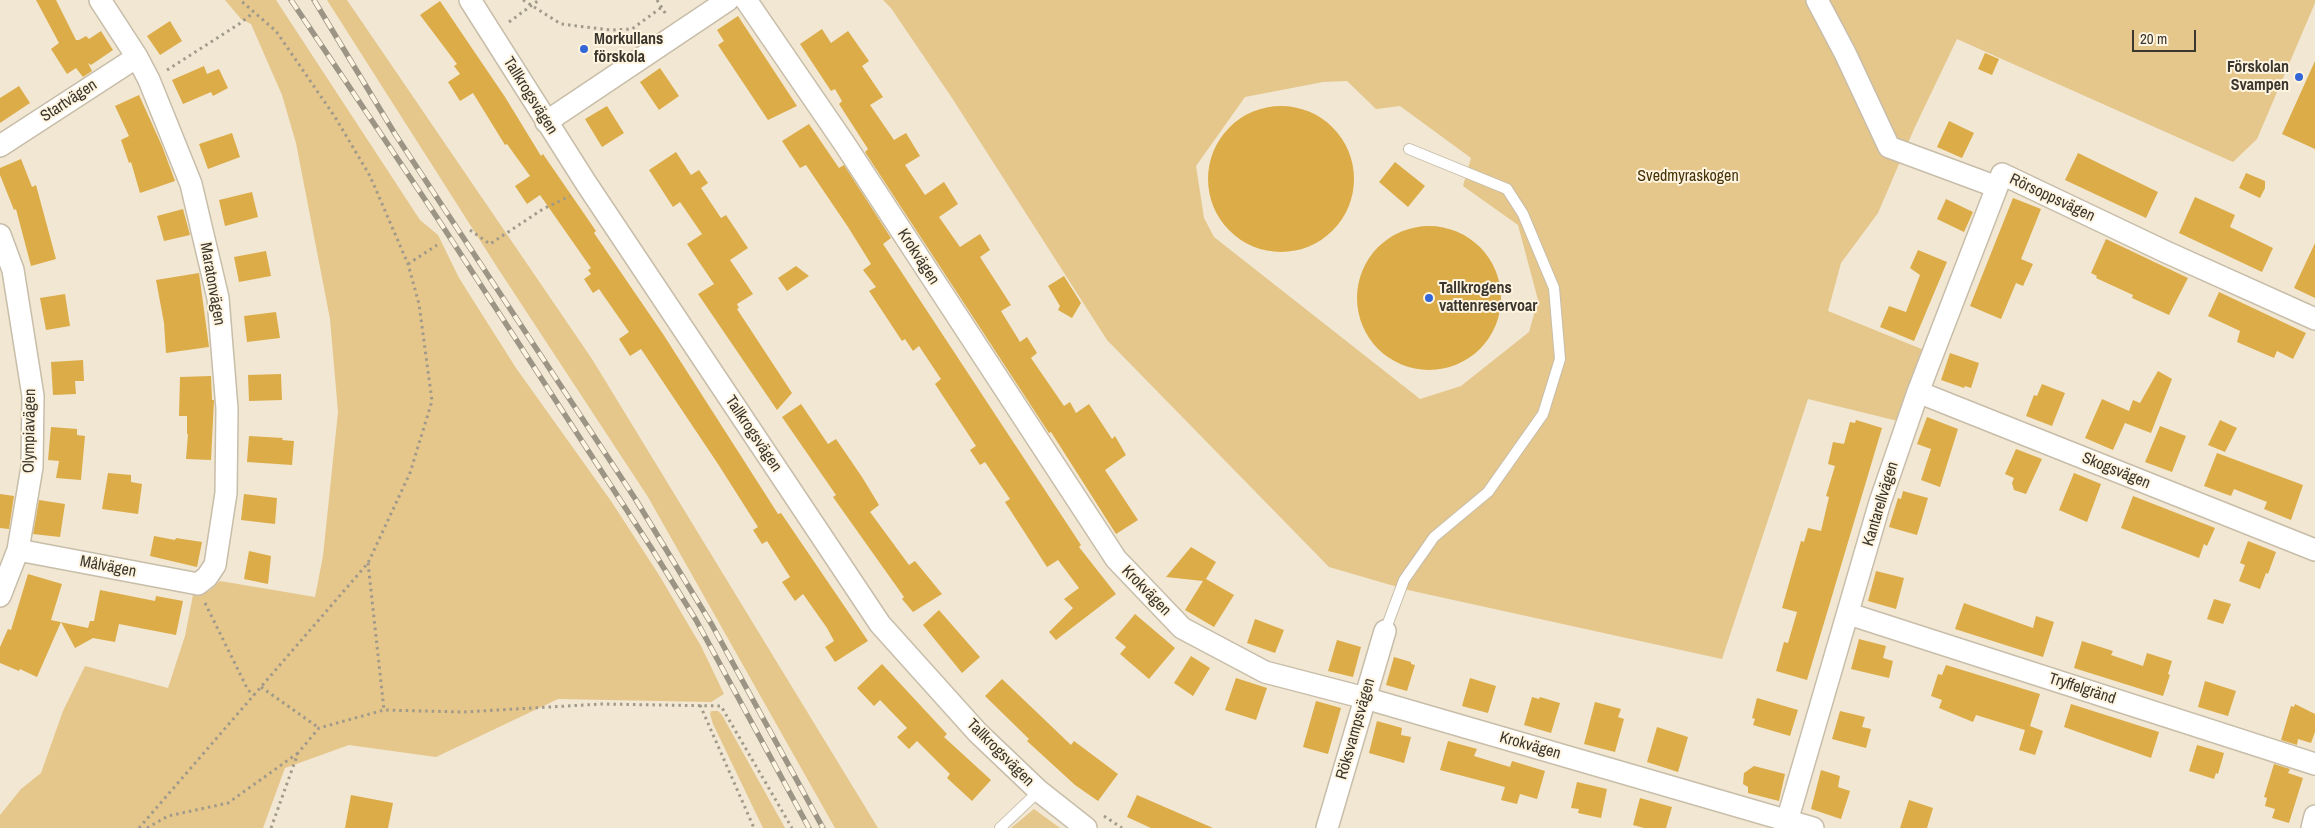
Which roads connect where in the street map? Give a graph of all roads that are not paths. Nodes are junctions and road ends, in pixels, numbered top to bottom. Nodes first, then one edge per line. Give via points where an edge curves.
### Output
1 (100, 0) edge
2 (470, 0) edge
3 (728, 0) edge
4 (746, 0) edge
5 (1817, 0) edge
6 (137, 57) junction
7 (546, 122) junction
8 (0, 146) edge
9 (1409, 149) dead end
10 (1998, 187) junction
11 (0, 235) edge
12 (2315, 319) edge
13 (1918, 392) junction
14 (18, 550) junction
15 (2315, 550) edge
16 (201, 592) joint
17 (0, 596) edge
18 (1849, 614) junction
19 (1385, 631) joint
20 (1365, 698) junction
21 (2315, 764) edge
22 (1038, 791) junction
23 (2315, 816) edge
24 (1786, 824) edge
25 (1000, 828) edge
26 (1086, 828) edge
27 (1328, 828) edge
28 (1813, 828) edge
29 (2312, 828) edge

1 - 6 street, Maratonvägen
2 - 7 street, Tallkrogsvägen
3 - 7 street
4 - 20 street, Krokvägen via 844,143 1116,559 1182,628 1265,672
5 - 10 street, Rörsoppsvägen via 1889,147
6 - 8 street, Startvägen
6 - 16 street, Maratonvägen via 191,184 218,298 227,409 226,493 215,565
7 - 22 street, Tallkrogsvägen via 880,624 978,733
9 - 19 lane via 1507,189 1523,214 1554,288 1560,359 1544,414 1488,492 1434,537 1404,580
10 - 12 street, Rörsoppsvägen via 2002,174
10 - 13 street, Kantarellvägen
11 - 14 street, Olympiavägen via 13,270 34,396 32,467
13 - 15 street, Skogsvägen
13 - 18 street, Kantarellvägen via 1880,502
14 - 16 street, Målvägen
14 - 17 street, Olympiavägen
18 - 21 street, Tryffelgränd
18 - 24 street, Kantarellvägen
19 - 20 street, Röksvampsvägen
20 - 24 street, Krokvägen
20 - 27 street, Röksvampsvägen
22 - 25 lane
22 - 26 street, Tallkrogsvägen
23 - 29 street
24 - 28 street, Krokvägen

